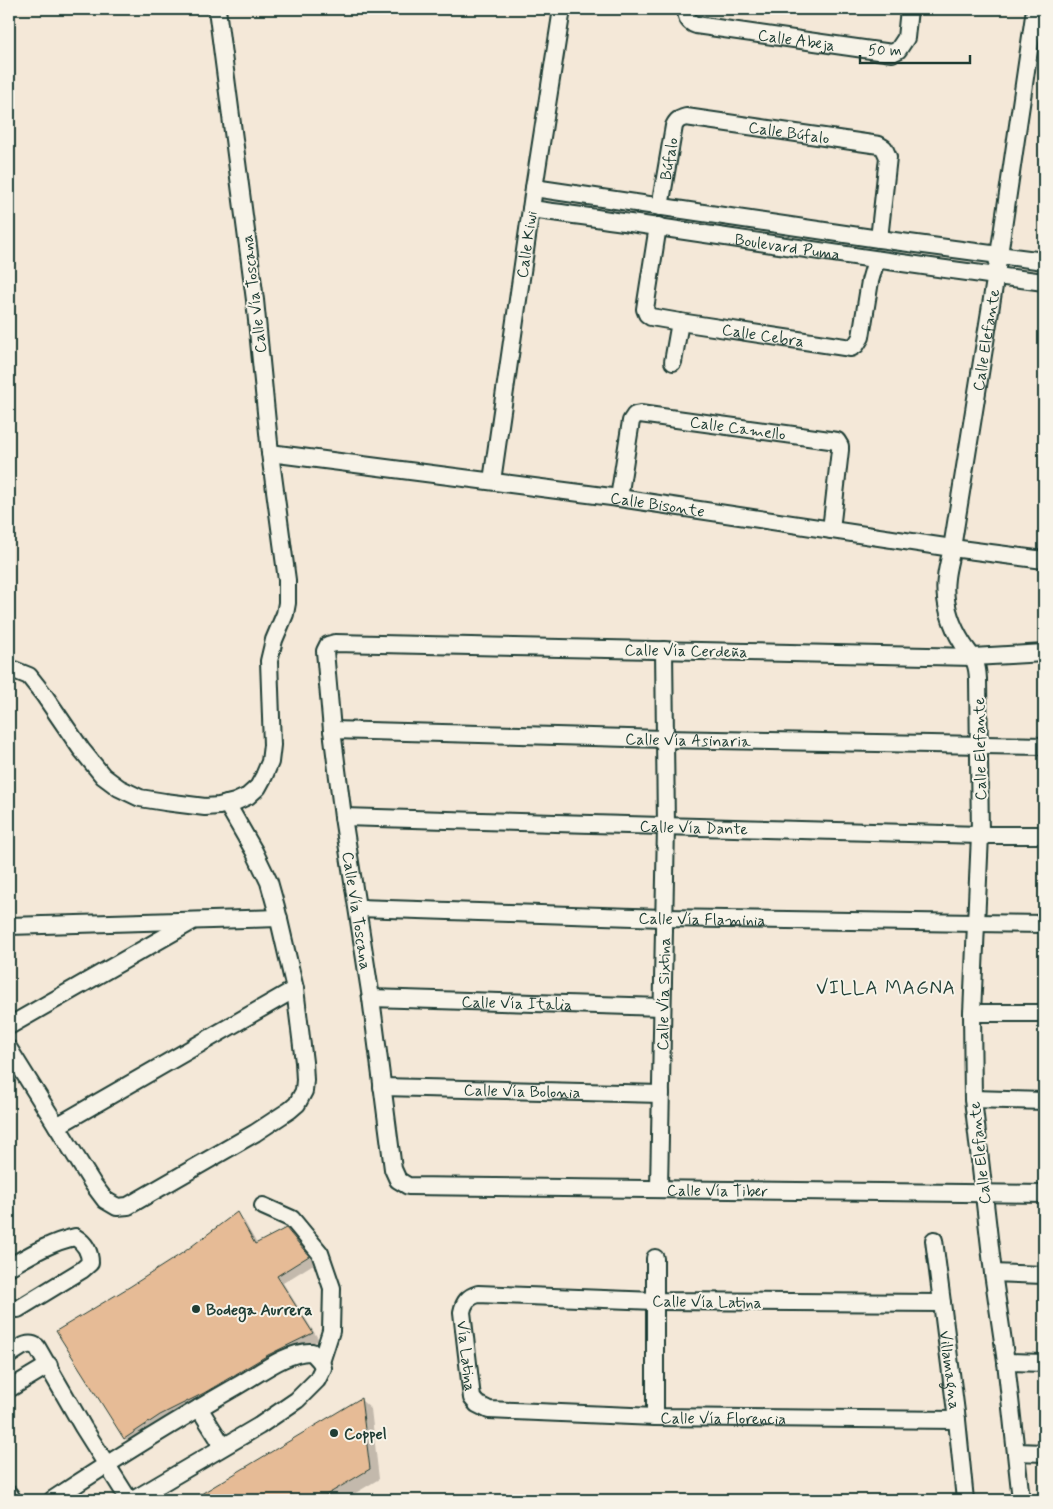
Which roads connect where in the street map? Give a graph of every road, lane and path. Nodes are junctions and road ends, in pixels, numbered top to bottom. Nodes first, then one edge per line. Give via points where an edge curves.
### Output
1 (217, 9) edge
2 (562, 9) edge
3 (909, 9) edge
4 (1035, 9) edge
5 (686, 12) edge
6 (686, 117) joint
7 (534, 188) junction
8 (660, 207) junction
9 (531, 209) junction
10 (658, 226) junction
11 (879, 238) junction
12 (999, 255) junction
13 (876, 260) junction
14 (1044, 261) edge
15 (995, 276) junction
16 (1044, 282) edge
17 (680, 322) junction
18 (673, 362) dead end
19 (270, 453) junction
20 (492, 481) junction
21 (619, 498) junction
22 (831, 530) junction
23 (952, 548) junction
24 (1044, 560) edge
25 (328, 645) joint
26 (664, 650) junction
27 (1044, 653) edge
28 (973, 657) junction
29 (9, 668) edge
30 (332, 730) junction
31 (664, 739) junction
32 (980, 745) junction
33 (1044, 746) edge
34 (227, 804) junction
35 (343, 818) junction
36 (666, 826) junction
37 (980, 834) junction
38 (1044, 834) edge
39 (358, 908) junction
40 (279, 918) junction
41 (664, 918) junction
42 (195, 920) junction
43 (976, 923) junction
44 (1044, 924) edge
45 (9, 926) edge
46 (295, 989) junction
47 (371, 998) junction
48 (662, 1007) junction
49 (972, 1013) junction
50 (1044, 1014) edge
51 (9, 1026) edge
52 (9, 1049) edge
53 (382, 1087) junction
54 (661, 1094) junction
55 (973, 1100) junction
56 (1044, 1101) edge
57 (57, 1126) junction
58 (394, 1175) joint
59 (659, 1188) junction
60 (984, 1193) junction
61 (1044, 1194) edge
62 (263, 1206) dead end
63 (934, 1240) dead end
64 (655, 1258) dead end
65 (9, 1267) edge
66 (993, 1273) junction
67 (1044, 1275) edge
68 (472, 1296) joint
69 (655, 1301) junction
70 (942, 1303) junction
71 (9, 1307) edge
72 (9, 1355) edge
73 (321, 1362) junction
74 (1006, 1362) junction
75 (1044, 1363) edge
76 (49, 1366) junction
77 (9, 1389) edge
78 (199, 1408) junction
79 (489, 1410) joint
80 (655, 1417) junction
81 (957, 1420) junction
82 (223, 1446) junction
83 (1017, 1452) junction
84 (1044, 1453) edge
85 (106, 1465) junction
86 (9, 1494) edge
87 (13, 1500) edge
88 (52, 1500) edge
89 (131, 1500) edge
90 (964, 1500) edge
91 (1021, 1500) edge

1 - 19 street, Calle Vía Toscana via 255,300
2 - 7 street, Calle Kiwi
3 - 5 street, Calle Abeja via 906,38 892,53 696,25 688,20
4 - 12 street, Calle Elefante
6 - 8 street, Búfalo via 680,118 674,126
6 - 11 street, Calle Búfalo via 884,148 888,157
7 - 8 street, Boulevard Puma
7 - 9 street, Calle Kiwi
8 - 11 street, Boulevard Puma
9 - 10 street, Boulevard Puma
9 - 20 street, Calle Kiwi
10 - 13 street, Boulevard Puma
10 - 17 street, Calle Cebra via 644,305 647,314
11 - 12 street, Boulevard Puma
12 - 14 street, Boulevard Puma
12 - 15 street, Calle Elefante
13 - 15 street, Boulevard Puma
13 - 17 street, Calle Cebra via 860,337 856,346 851,348
15 - 16 street, Boulevard Puma
15 - 23 street, Calle Elefante
17 - 18 street
19 - 20 street, Calle Bisonte
19 - 34 street, Calle Vía Toscana via 287,580 285,614 274,640 270,661 270,762 258,787 248,796
20 - 21 street, Calle Bisonte
21 - 22 street, Calle Bisonte
21 - 22 street, Calle Camello via 630,420 635,415 836,441 840,450
22 - 23 street, Calle Bisonte
23 - 24 street, Calle Bisonte
23 - 28 street, Calle Elefante via 945,596 955,628
25 - 26 street, Calle Vía Cerdeña
25 - 30 street, Calle Vía Toscana via 325,651
26 - 28 street, Calle Vía Cerdeña
26 - 31 street, Calle Vía Sixtina
27 - 28 street, Calle Vía Cerdeña
28 - 32 street, Calle Elefante via 978,679
29 - 34 street, Calle Vía Toscana via 29,676 81,749 103,776 118,788 140,798 165,802 206,807
30 - 31 street, Calle Vía Asinaria
30 - 35 street, Calle Vía Toscana
31 - 32 street, Calle Vía Asinaria
31 - 36 street, Calle Vía Sixtina
32 - 33 street, Calle Vía Asinaria
32 - 37 street, Calle Elefante
34 - 40 street via 269,882
35 - 36 street, Calle Vía Dante
35 - 39 street, Calle Vía Toscana
36 - 37 street, Calle Vía Dante
36 - 41 street, Calle Vía Sixtina
37 - 38 street, Calle Vía Dante
37 - 43 street, Calle Elefante
39 - 41 street, Calle Vía Flaminia
39 - 47 street, Calle Vía Toscana
40 - 42 street
40 - 46 street
41 - 43 street, Calle Vía Flaminia
41 - 48 street, Calle Vía Sixtina
42 - 45 street
42 - 51 street
43 - 44 street, Calle Vía Flaminia
43 - 49 street, Calle Elefante
46 - 57 street
46 - 57 street via 304,1090 297,1104 255,1134 128,1206 117,1207 105,1200 93,1184
47 - 48 street, Calle Vía Italia
47 - 53 street, Calle Vía Toscana
48 - 54 street, Calle Vía Sixtina
49 - 50 street
49 - 55 street, Calle Elefante
52 - 57 street
53 - 54 street, Calle Vía Bolonia
53 - 58 street, Calle Vía Toscana
54 - 59 street, Calle Vía Sixtina
55 - 56 street
55 - 60 street, Calle Elefante
58 - 59 street, Calle Vía Tiber via 408,1186
59 - 60 street, Calle Vía Tiber
60 - 61 street, Calle Vía Tiber
60 - 66 street, Calle Elefante
62 - 73 street via 292,1219 320,1253 332,1288 331,1331
63 - 70 street, Villamagna
64 - 69 street
65 - 71 street via 45,1247 75,1237 83,1242 90,1256 90,1263 82,1270 18,1309
66 - 67 street
66 - 74 street, Calle Elefante
68 - 69 street, Calle Vía Latina
68 - 79 street, Vía Latina via 463,1305 462,1312 470,1390 476,1404
69 - 70 street, Calle Vía Latina
69 - 80 street
70 - 81 street, Villamagna
72 - 76 street via 32,1344
73 - 78 street via 312,1352 295,1354
73 - 82 street via 323,1368 317,1380 297,1400
74 - 75 street
74 - 83 street, Calle Elefante
76 - 77 street
76 - 85 street
78 - 82 street
78 - 85 street
79 - 80 street, Calle Vía Florencia
80 - 81 street, Calle Vía Florencia
81 - 90 street, Villamagna
82 - 89 street
83 - 84 street
83 - 91 street, Calle Elefante
85 - 88 street
85 - 89 street
86 - 87 street

